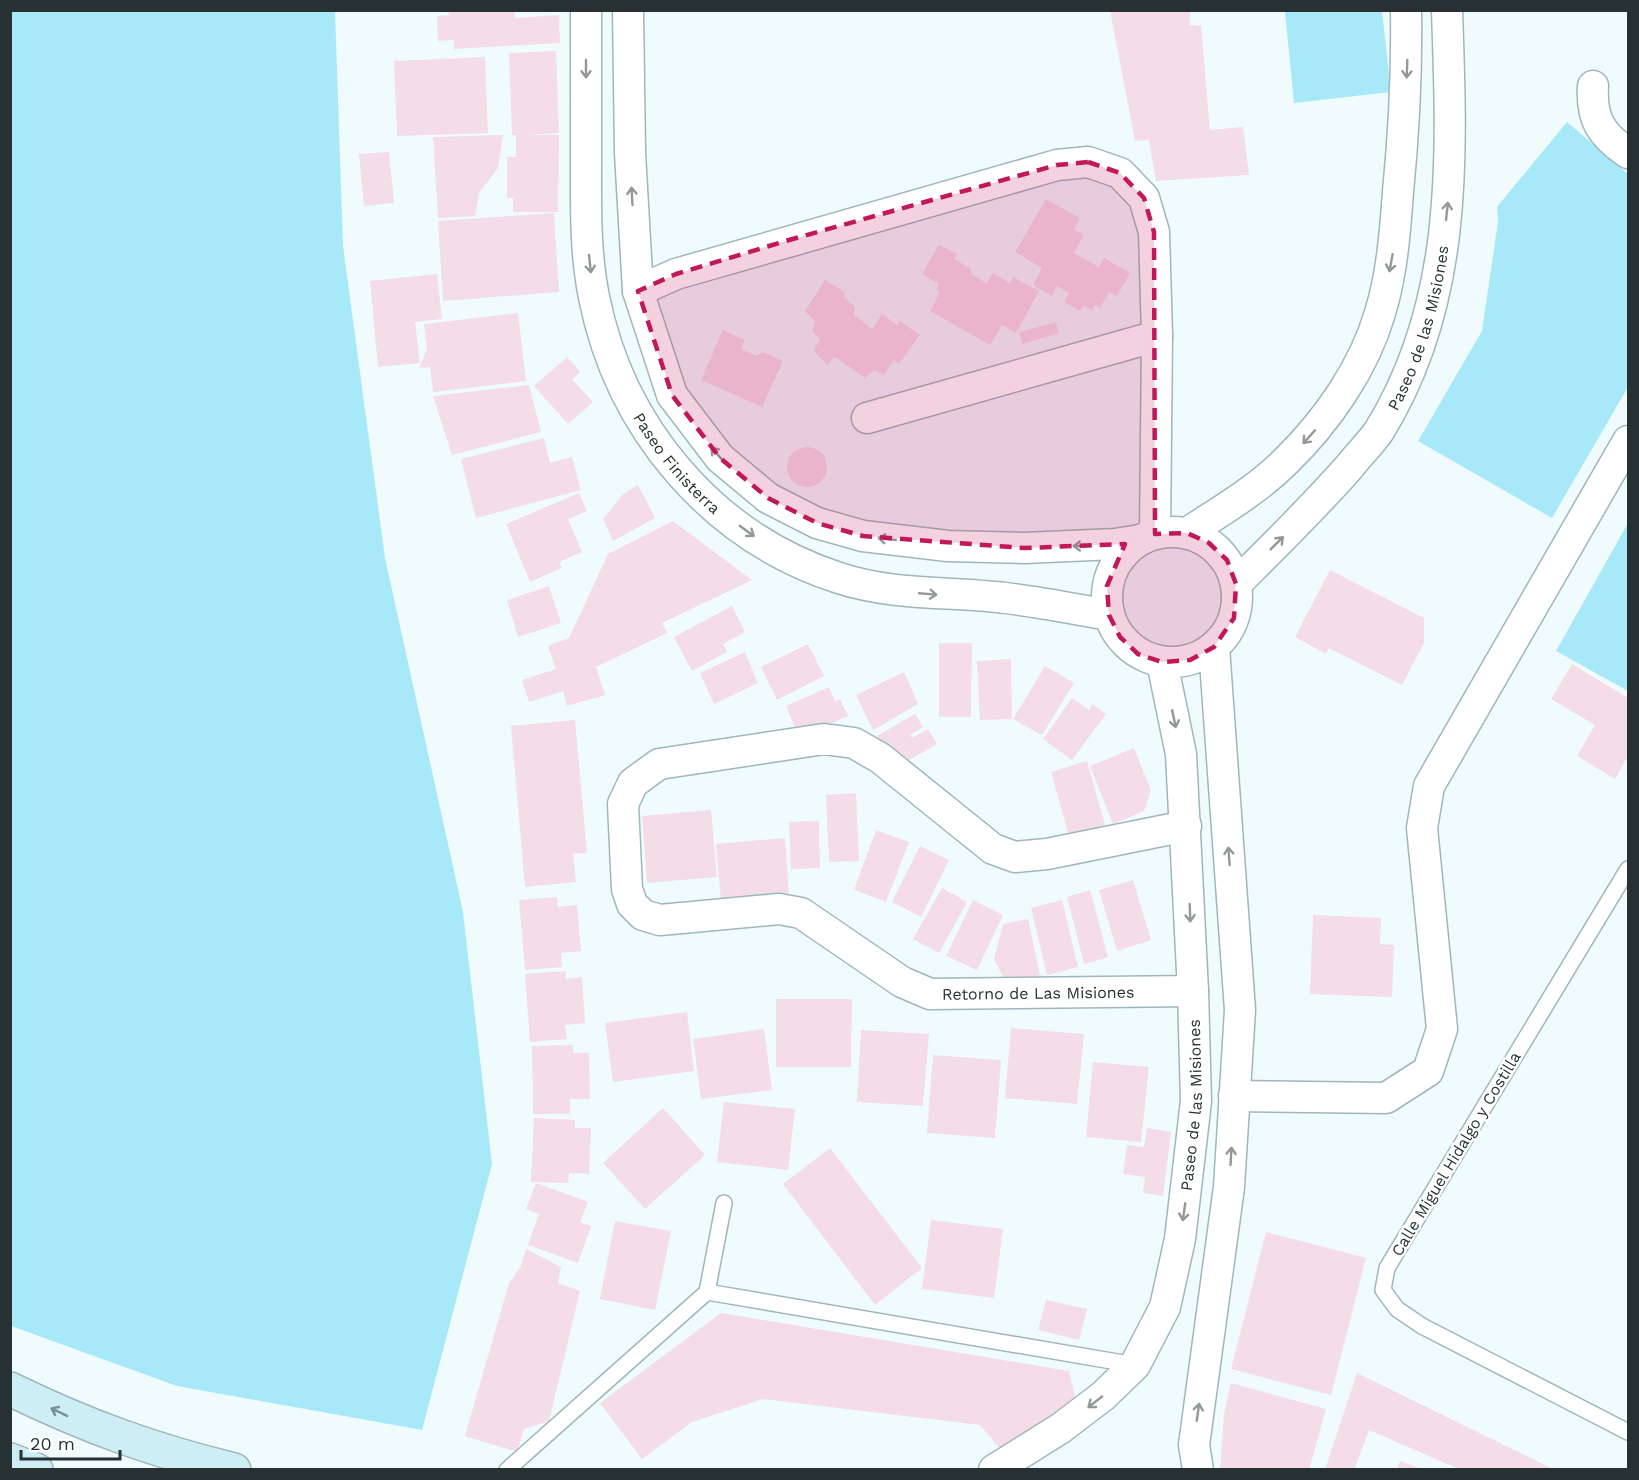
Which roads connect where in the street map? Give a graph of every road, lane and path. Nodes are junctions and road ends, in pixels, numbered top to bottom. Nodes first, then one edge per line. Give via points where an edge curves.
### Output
1 (586, 10) edge
2 (628, 10) edge
3 (1406, 10) edge
4 (1447, 10) edge
5 (1593, 86) dead end
6 (1629, 153) edge
7 (638, 291) junction
8 (1157, 336) junction
9 (867, 418) dead end
10 (1629, 441) edge
11 (1187, 533) junction
12 (1147, 537) junction
13 (1236, 584) junction
14 (1109, 615) junction
15 (1214, 647) junction
16 (1162, 662) junction
17 (1186, 826) junction
18 (1629, 869) edge
19 (1193, 991) junction
20 (1234, 1096) junction
21 (724, 1203) dead end
22 (707, 1292) junction
23 (1135, 1365) junction
24 (10, 1389) edge
25 (1629, 1432) edge
26 (10, 1460) edge
27 (36, 1470) edge
28 (234, 1470) edge
29 (507, 1470) edge
30 (994, 1470) edge
31 (1198, 1470) edge

1 -> 14 street, Paseo Finisterra via 586,229 594,296 608,350 636,413 675,470 722,513 773,550 839,578 889,590 1004,597
7 -> 2 street, Paseo Finisterra via 630,153
3 -> 11 street via 1401,160 1392,259 1380,314 1356,370 1323,421 1286,462 1241,498
13 -> 4 street, Paseo de las Misiones via 1312,509 1378,432 1427,329 1442,265 1448,200
5 - 6 street via 1592,107 1598,124 1616,146
7 - 8 street via 676,274 789,240 1057,165 1088,162 1120,173 1144,198 1154,232
12 -> 7 street, Paseo Finisterra via 1115,544 948,546 863,536 817,523 768,498 720,458 672,395
8 - 9 street
8 - 12 street
10 - 20 street via 1428,786 1422,828 1442,1029 1428,1071 1386,1098
11 - 12 street via 1171,531
11 - 13 street via 1209,543 1227,561
12 - 14 street via 1119,559 1107,586
13 - 15 street via 1234,618
14 - 16 street via 1120,637 1138,654
15 - 16 street via 1190,660
20 -> 15 street via 1240,1010
16 -> 17 street, Paseo de las Misiones via 1181,754
17 -> 19 street, Paseo de las Misiones
17 - 19 street, Retorno de Las Misiones via 1015,857 993,849 880,759 854,743 824,739 659,764 633,783 623,804 627,889 632,904 643,915 660,920 779,909 801,913 902,982 930,994
18 - 25 lane, Calle Miguel Hidalgo y Costilla via 1387,1268 1383,1290 1397,1309 1422,1326
19 -> 23 street, Paseo de las Misiones via 1196,1101 1180,1239 1165,1307
31 -> 20 street via 1194,1445 1229,1187
21 - 22 lane
22 - 23 lane
22 - 29 lane
23 -> 30 street, Paseo de las Misiones via 1061,1428
28 -> 24 main road via 169,1454 79,1422
26 - 27 main road

